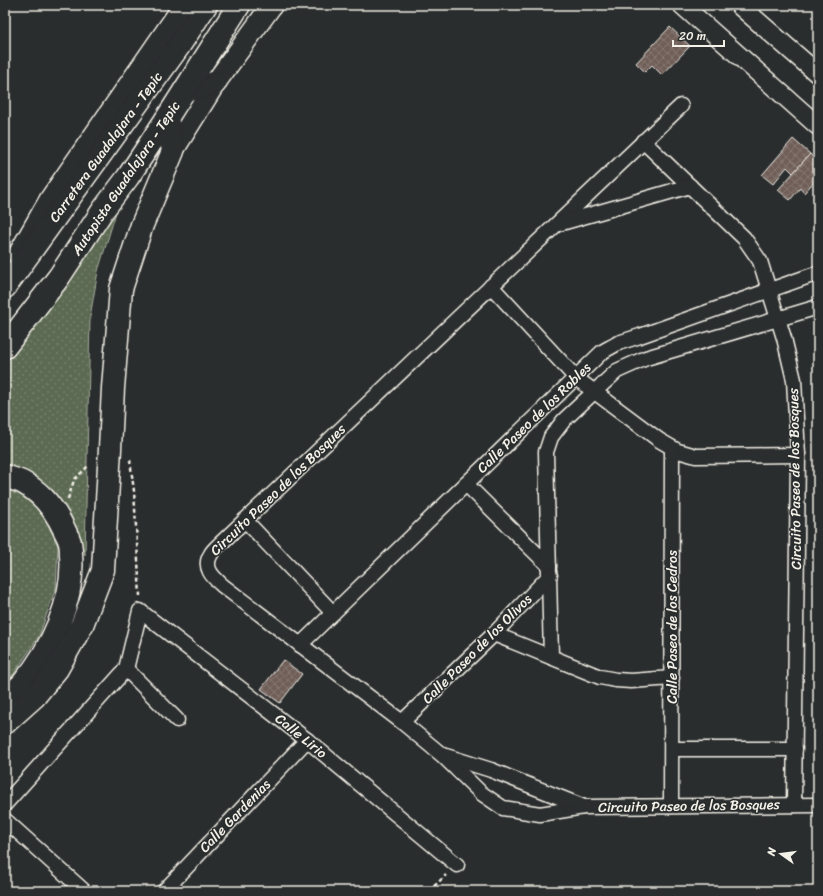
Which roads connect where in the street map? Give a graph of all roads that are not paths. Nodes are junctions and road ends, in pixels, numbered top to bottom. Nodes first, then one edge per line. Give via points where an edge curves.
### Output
1 (184, 5) edge
2 (206, 5) edge
3 (240, 5) edge
4 (272, 5) edge
5 (682, 5) edge
6 (739, 5) edge
7 (818, 74) edge
8 (215, 84) junction
9 (185, 90) junction
10 (681, 106) dead end
11 (167, 118) junction
12 (818, 126) edge
13 (644, 141) junction
14 (172, 150) junction
15 (690, 186) junction
16 (555, 225) junction
17 (818, 274) edge
18 (5, 278) edge
19 (491, 286) junction
20 (5, 287) edge
21 (769, 290) junction
22 (818, 307) edge
23 (778, 319) junction
24 (5, 346) edge
25 (576, 378) junction
26 (594, 392) junction
27 (672, 448) junction
28 (798, 455) junction
29 (5, 476) edge
30 (466, 484) junction
31 (245, 520) junction
32 (550, 570) junction
33 (333, 613) junction
34 (494, 634) junction
35 (300, 645) junction
36 (551, 657) junction
37 (126, 669) junction
38 (672, 678) junction
39 (5, 699) edge
40 (177, 720) dead end
41 (402, 722) junction
42 (5, 723) edge
43 (307, 740) junction
44 (672, 749) junction
45 (795, 749) junction
46 (442, 755) junction
47 (5, 804) edge
48 (794, 805) junction
49 (818, 805) edge
50 (671, 806) junction
51 (584, 807) junction
52 (5, 820) edge
53 (457, 865) road end
54 (84, 891) edge
55 (164, 891) edge

1 - 18 main road via 50,199
2 - 20 highway, Carretera Guadalajara - Tepic
3 - 9 highway, Autopista Guadalajara - Tepic
4 - 8 main road
5 - 12 street
6 - 7 street
8 - 9 highway
8 - 14 main road
9 - 11 highway, Autopista Guadalajara - Tepic
10 - 13 street, Circuito Paseo de los Bosques
11 - 14 highway
11 - 24 highway, Autopista Guadalajara - Tepic via 59,277
13 - 15 street, Circuito Paseo de los Bosques
13 - 16 street, Circuito Paseo de los Bosques
14 - 42 highway via 142,225 121,289 103,570 82,625 57,669 34,697
15 - 16 street, Circuito Paseo de los Bosques
15 - 21 street, Circuito Paseo de los Bosques via 744,238 760,261
16 - 19 street, Circuito Paseo de los Bosques
17 - 21 street, Calle Paseo de los Robles
19 - 25 street
19 - 31 street, Circuito Paseo de los Bosques
21 - 23 street, Circuito Paseo de los Bosques
21 - 25 street, Calle Paseo de los Robles via 618,343 602,352
22 - 23 street, Calle Paseo de los Robles
23 - 26 street, Calle Paseo de los Robles via 646,358 617,372
23 - 28 street, Circuito Paseo de los Bosques via 794,380
25 - 26 street
25 - 30 street, Calle Paseo de los Robles
26 - 27 street
26 - 32 street, Calle Paseo de los Robles via 564,420 551,437 546,452
27 - 28 street via 696,456
27 - 38 street, Calle Paseo de los Cedros
28 - 45 street, Circuito Paseo de los Bosques
29 - 39 highway via 22,482 51,507 70,542 72,563 70,585 58,626 43,656 22,684
30 - 32 street
30 - 33 street, Calle Paseo de los Robles
31 - 33 street
31 - 35 street, Circuito Paseo de los Bosques via 211,554 209,570 223,586
32 - 34 street, Calle Paseo de los Olivos
32 - 36 street, Calle Paseo de los Robles
33 - 35 street, Calle Paseo de los Robles
34 - 36 street
34 - 41 street, Calle Paseo de los Olivos
35 - 41 street, Circuito Paseo de los Bosques
36 - 38 street via 600,677 616,680
37 - 40 street
37 - 43 street, Calle Lirio via 140,611
37 - 47 street
38 - 44 street, Calle Paseo de los Cedros
41 - 46 street, Circuito Paseo de los Bosques
43 - 53 street, Calle Lirio
43 - 55 street, Calle Gardenias
44 - 45 street
44 - 50 street, Calle Paseo de los Cedros
45 - 48 street, Circuito Paseo de los Bosques
46 - 51 street, Circuito Paseo de los Bosques via 491,770
46 - 51 street, Circuito Paseo de los Bosques via 481,793 503,808 540,814
48 - 49 street, Circuito Paseo de los Bosques
48 - 50 street, Circuito Paseo de los Bosques
50 - 51 street, Circuito Paseo de los Bosques
52 - 54 street

